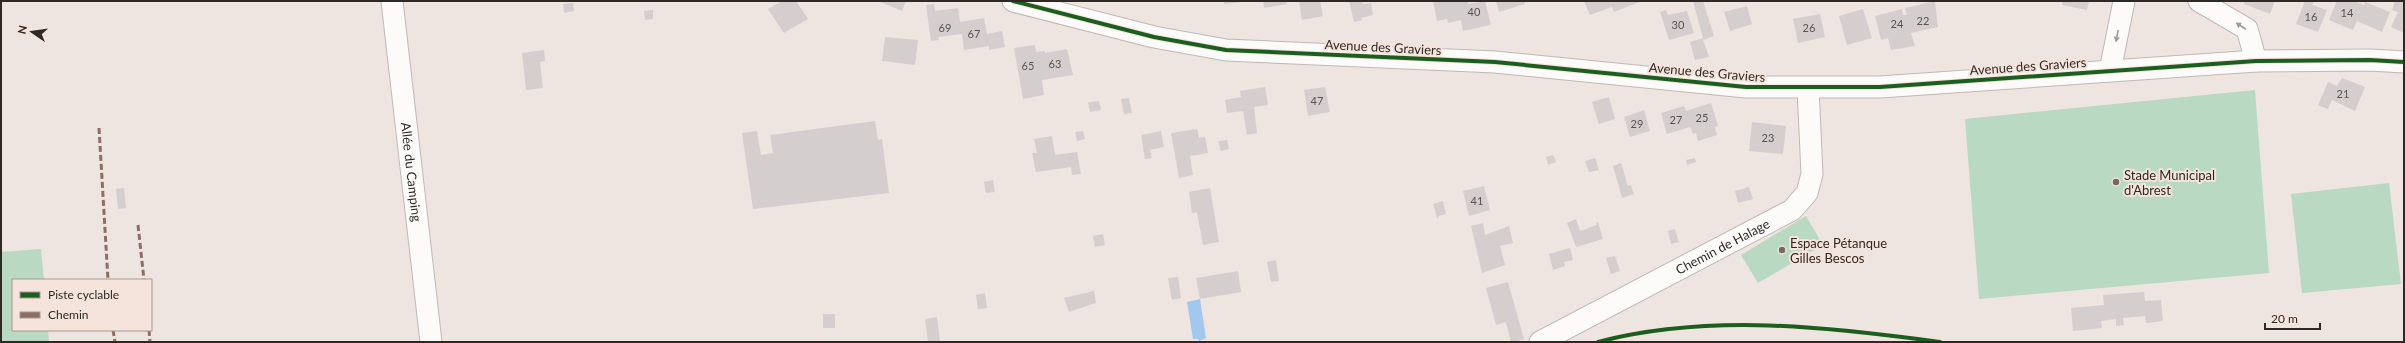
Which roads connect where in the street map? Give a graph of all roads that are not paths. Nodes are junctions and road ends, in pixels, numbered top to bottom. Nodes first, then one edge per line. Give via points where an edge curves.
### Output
1 (392, 1) edge
2 (1013, 1) edge
3 (2124, 1) edge
4 (2199, 1) edge
5 (2256, 61) junction
6 (2404, 62) edge
7 (2110, 71) junction
8 (1808, 88) junction
9 (431, 342) edge
10 (1540, 342) edge

1 - 9 street, Allée du Camping
2 - 8 street, Avenue des Graviers via 1154,37 1226,50 1495,62 1746,87
3 -> 7 street
5 -> 4 street via 2247,29
5 - 6 street, Avenue des Graviers
5 - 7 street, Avenue des Graviers
7 - 8 street, Avenue des Graviers via 1880,87
8 - 10 street, Chemin de Halage via 1812,174 1807,193 1792,210

